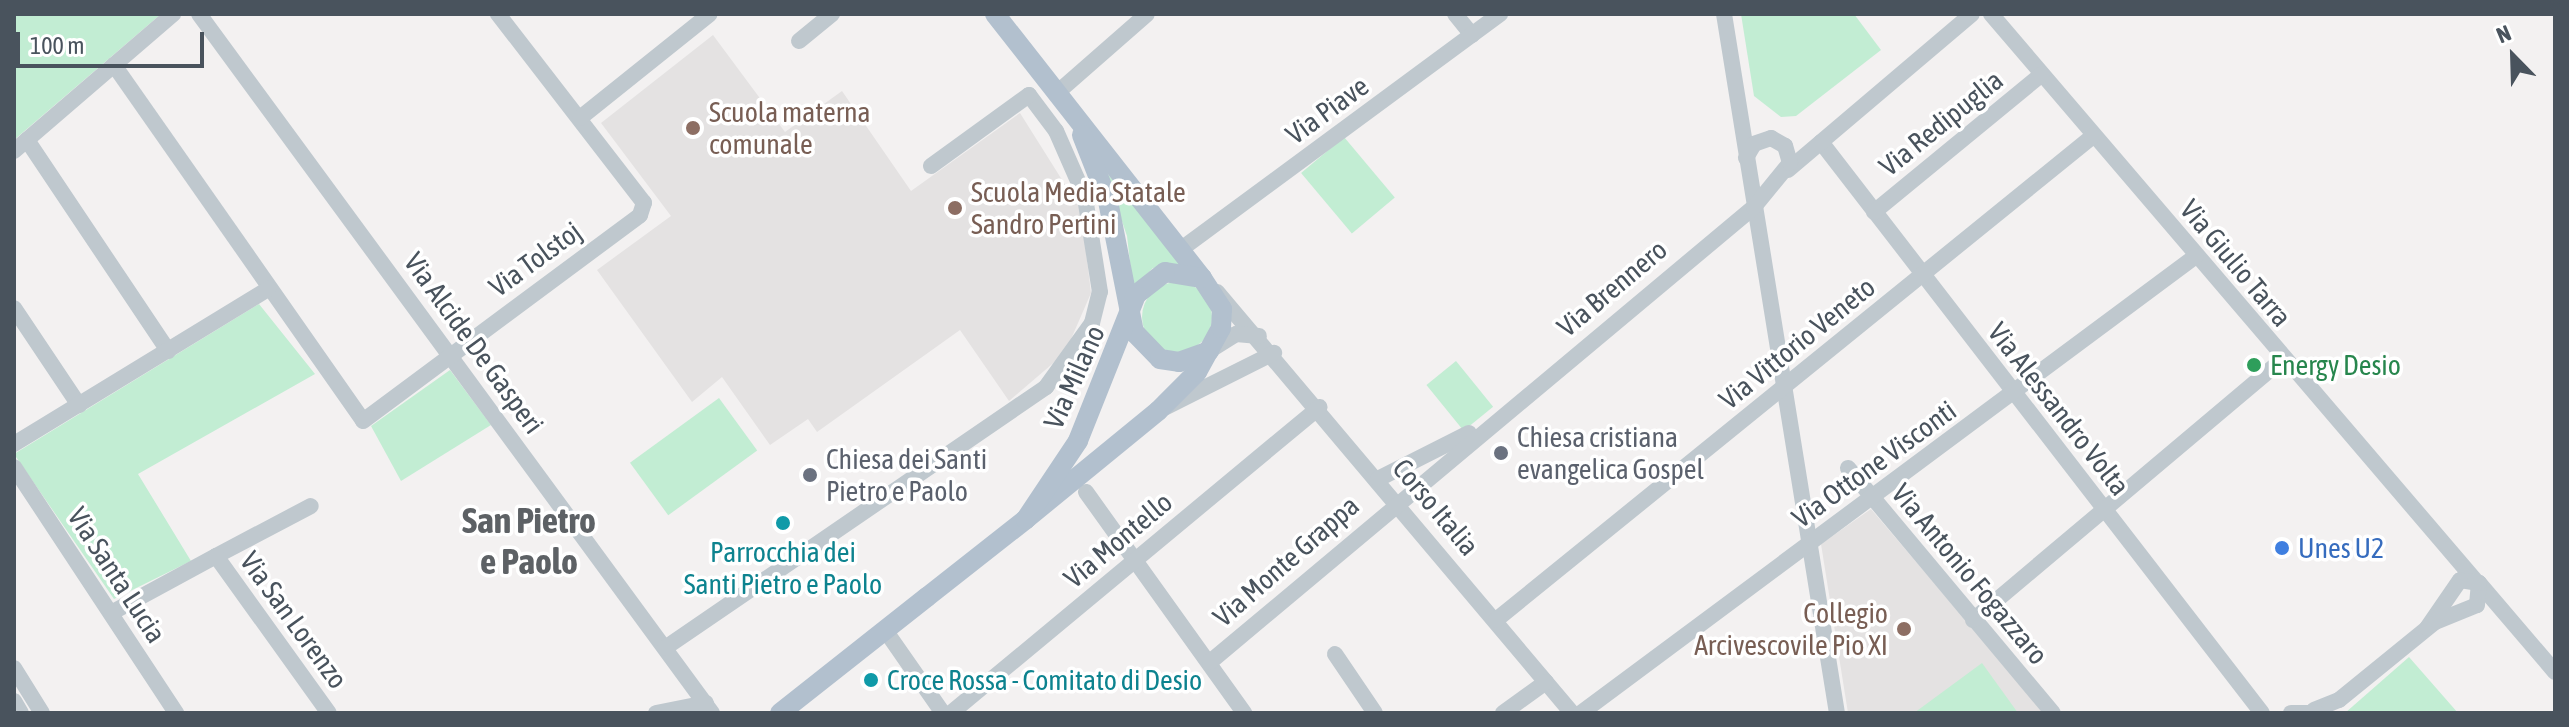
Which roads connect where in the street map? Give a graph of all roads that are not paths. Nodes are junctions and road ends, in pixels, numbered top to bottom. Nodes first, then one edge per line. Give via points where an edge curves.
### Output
1 (173, 14) edge
2 (199, 14) edge
3 (498, 14) edge
4 (710, 14) edge
5 (832, 14) edge
6 (995, 14) edge
7 (1147, 14) edge
8 (1455, 14) edge
9 (1500, 14) edge
10 (1724, 14) edge
11 (1972, 14) edge
12 (1991, 14) edge
13 (1472, 35) junction
14 (799, 41) dead end
15 (114, 65) junction
16 (2042, 74) junction
17 (1064, 101) junction
18 (1740, 117) junction
19 (580, 118) junction
20 (2093, 136) junction
21 (27, 140) junction
22 (1760, 140) junction
23 (1785, 146) junction
24 (1816, 146) junction
25 (14, 151) edge
26 (1747, 163) junction
27 (931, 166) dead end
28 (1788, 170) junction
29 (1772, 182) junction
30 (1754, 207) junction
31 (1874, 212) junction
32 (1184, 247) junction
33 (2196, 256) junction
34 (1921, 275) junction
35 (1209, 284) junction
36 (268, 289) junction
37 (14, 308) edge
38 (1131, 312) junction
39 (1259, 336) junction
40 (168, 351) junction
41 (1209, 351) junction
42 (450, 353) junction
43 (1274, 353) junction
44 (2283, 359) junction
45 (1785, 387) junction
46 (2014, 393) junction
47 (79, 405) junction
48 (1320, 407) junction
49 (1158, 411) junction
50 (1505, 413) junction
51 (14, 444) edge
52 (14, 467) edge
53 (1848, 468) dead end
54 (1378, 479) junction
55 (1086, 492) dead end
56 (1396, 501) junction
57 (1874, 501) junction
58 (311, 506) dead end
59 (2105, 509) junction
60 (1026, 519) junction
61 (1809, 543) junction
62 (216, 556) junction
63 (1136, 558) junction
64 (2477, 582) junction
65 (2464, 603) junction
66 (111, 613) junction
67 (2509, 618) junction
68 (1496, 620) junction
69 (1973, 620) junction
70 (885, 630) junction
71 (665, 648) junction
72 (1335, 654) dead end
73 (1210, 662) junction
74 (14, 668) edge
75 (2555, 672) edge
76 (1546, 682) junction
77 (14, 701) edge
78 (711, 709) edge
79 (2263, 711) edge
80 (2320, 712) edge
81 (21, 713) edge
82 (42, 713) edge
83 (176, 713) edge
84 (329, 713) edge
85 (656, 713) edge
86 (780, 713) edge
87 (943, 713) edge
88 (951, 713) edge
89 (1244, 713) edge
90 (1375, 713) edge
91 (1503, 713) edge
92 (1572, 713) edge
93 (1581, 713) edge
94 (1837, 713) edge
95 (2053, 713) edge
96 (2291, 713) edge

1 - 15 street
2 - 42 street, Via Alcide De Gasperi
3 - 19 street
4 - 19 street
5 - 14 street
6 - 17 main road, Via Milano
7 - 17 street
8 - 13 street
9 - 13 street, Via Piave
10 - 18 street
11 - 24 street
12 - 16 street, Via Giulio Tarra
13 - 32 street, Via Piave
15 - 21 street
15 - 36 street
16 - 20 street, Via Giulio Tarra
16 - 31 street, Via Redipuglia
17 - 32 main road, Via Milano
17 - 38 main road, Via Milano via 1108,201
18 - 22 street
18 - 26 street
19 - 42 street, Via Tolstoj via 644,203 640,215
20 - 33 street, Via Giulio Tarra
20 - 34 street, Via Vittorio Veneto
21 - 25 street
21 - 40 street
22 - 23 street
22 - 26 street
23 - 24 street
23 - 28 street
24 - 28 street
24 - 31 street, Via Alessandro Volta
26 - 29 street
26 - 30 street
27 - 71 street via 1029,95 1056,131 1085,197 1100,292 1092,323 1046,387
28 - 29 street, Via Brennero
29 - 30 street, Via Brennero
30 - 45 street
30 - 50 street, Via Brennero
31 - 34 street, Via Alessandro Volta
32 - 35 main road, Via Milano
33 - 44 street, Via Giulio Tarra
33 - 46 street, Via Ottone Visconti
34 - 45 street, Via Vittorio Veneto
34 - 46 street, Via Alessandro Volta
35 - 38 main road via 1165,272 1148,280
35 - 39 street, Corso Italia
35 - 41 main road via 1221,328
36 - 40 street
36 - 42 street, Via Tolstoj via 363,421
37 - 47 street
38 - 41 main road via 1139,340 1160,359 1179,362
38 - 60 main road, Via Milano via 1078,441
39 - 41 street via 1236,334
39 - 43 street, Corso Italia
40 - 47 street
41 - 49 main road, Via Milano
42 - 71 street, Via Alcide De Gasperi
43 - 48 street, Corso Italia
43 - 49 street
44 - 59 street
44 - 64 street, Via Giulio Tarra
45 - 61 street
45 - 68 street, Via Vittorio Veneto
46 - 57 street, Via Ottone Visconti
46 - 59 street, Via Alessandro Volta
47 - 51 street
48 - 54 street, Corso Italia
48 - 63 street, Via Montello
49 - 60 main road, Via Milano
50 - 54 street, Via Brennero
50 - 56 street, Via Brennero
52 - 66 street, Via Santa Lucia
53 - 57 street, Via Antonio Fogazzaro
54 - 56 street, Corso Italia
55 - 63 street
56 - 68 street, Corso Italia
56 - 73 street, Via Monte Grappa
57 - 61 street, Via Ottone Visconti
57 - 69 street, Via Antonio Fogazzaro
58 - 62 street, Via San Lorenzo
59 - 69 street
59 - 79 street, Via Alessandro Volta
60 - 70 main road, Via Milano
61 - 93 street, Via Ottone Visconti
61 - 94 street
62 - 66 street, Via San Lorenzo
62 - 84 street, Via San Lorenzo
63 - 73 street
63 - 88 street, Via Montello
64 - 65 street
64 - 65 street via 2460,580
64 - 67 street, Via Giulio Tarra
65 - 67 street
65 - 80 street
66 - 83 street, Via Santa Lucia
67 - 75 street, Via Giulio Tarra
68 - 76 street, Corso Italia
69 - 95 street, Via Antonio Fogazzaro
70 - 86 main road, Via Milano
70 - 87 street
71 - 78 street, Via Alcide De Gasperi
72 - 90 street
73 - 89 street
74 - 82 street
76 - 91 street
76 - 92 street, Corso Italia
77 - 81 street
78 - 85 street
80 - 96 street

